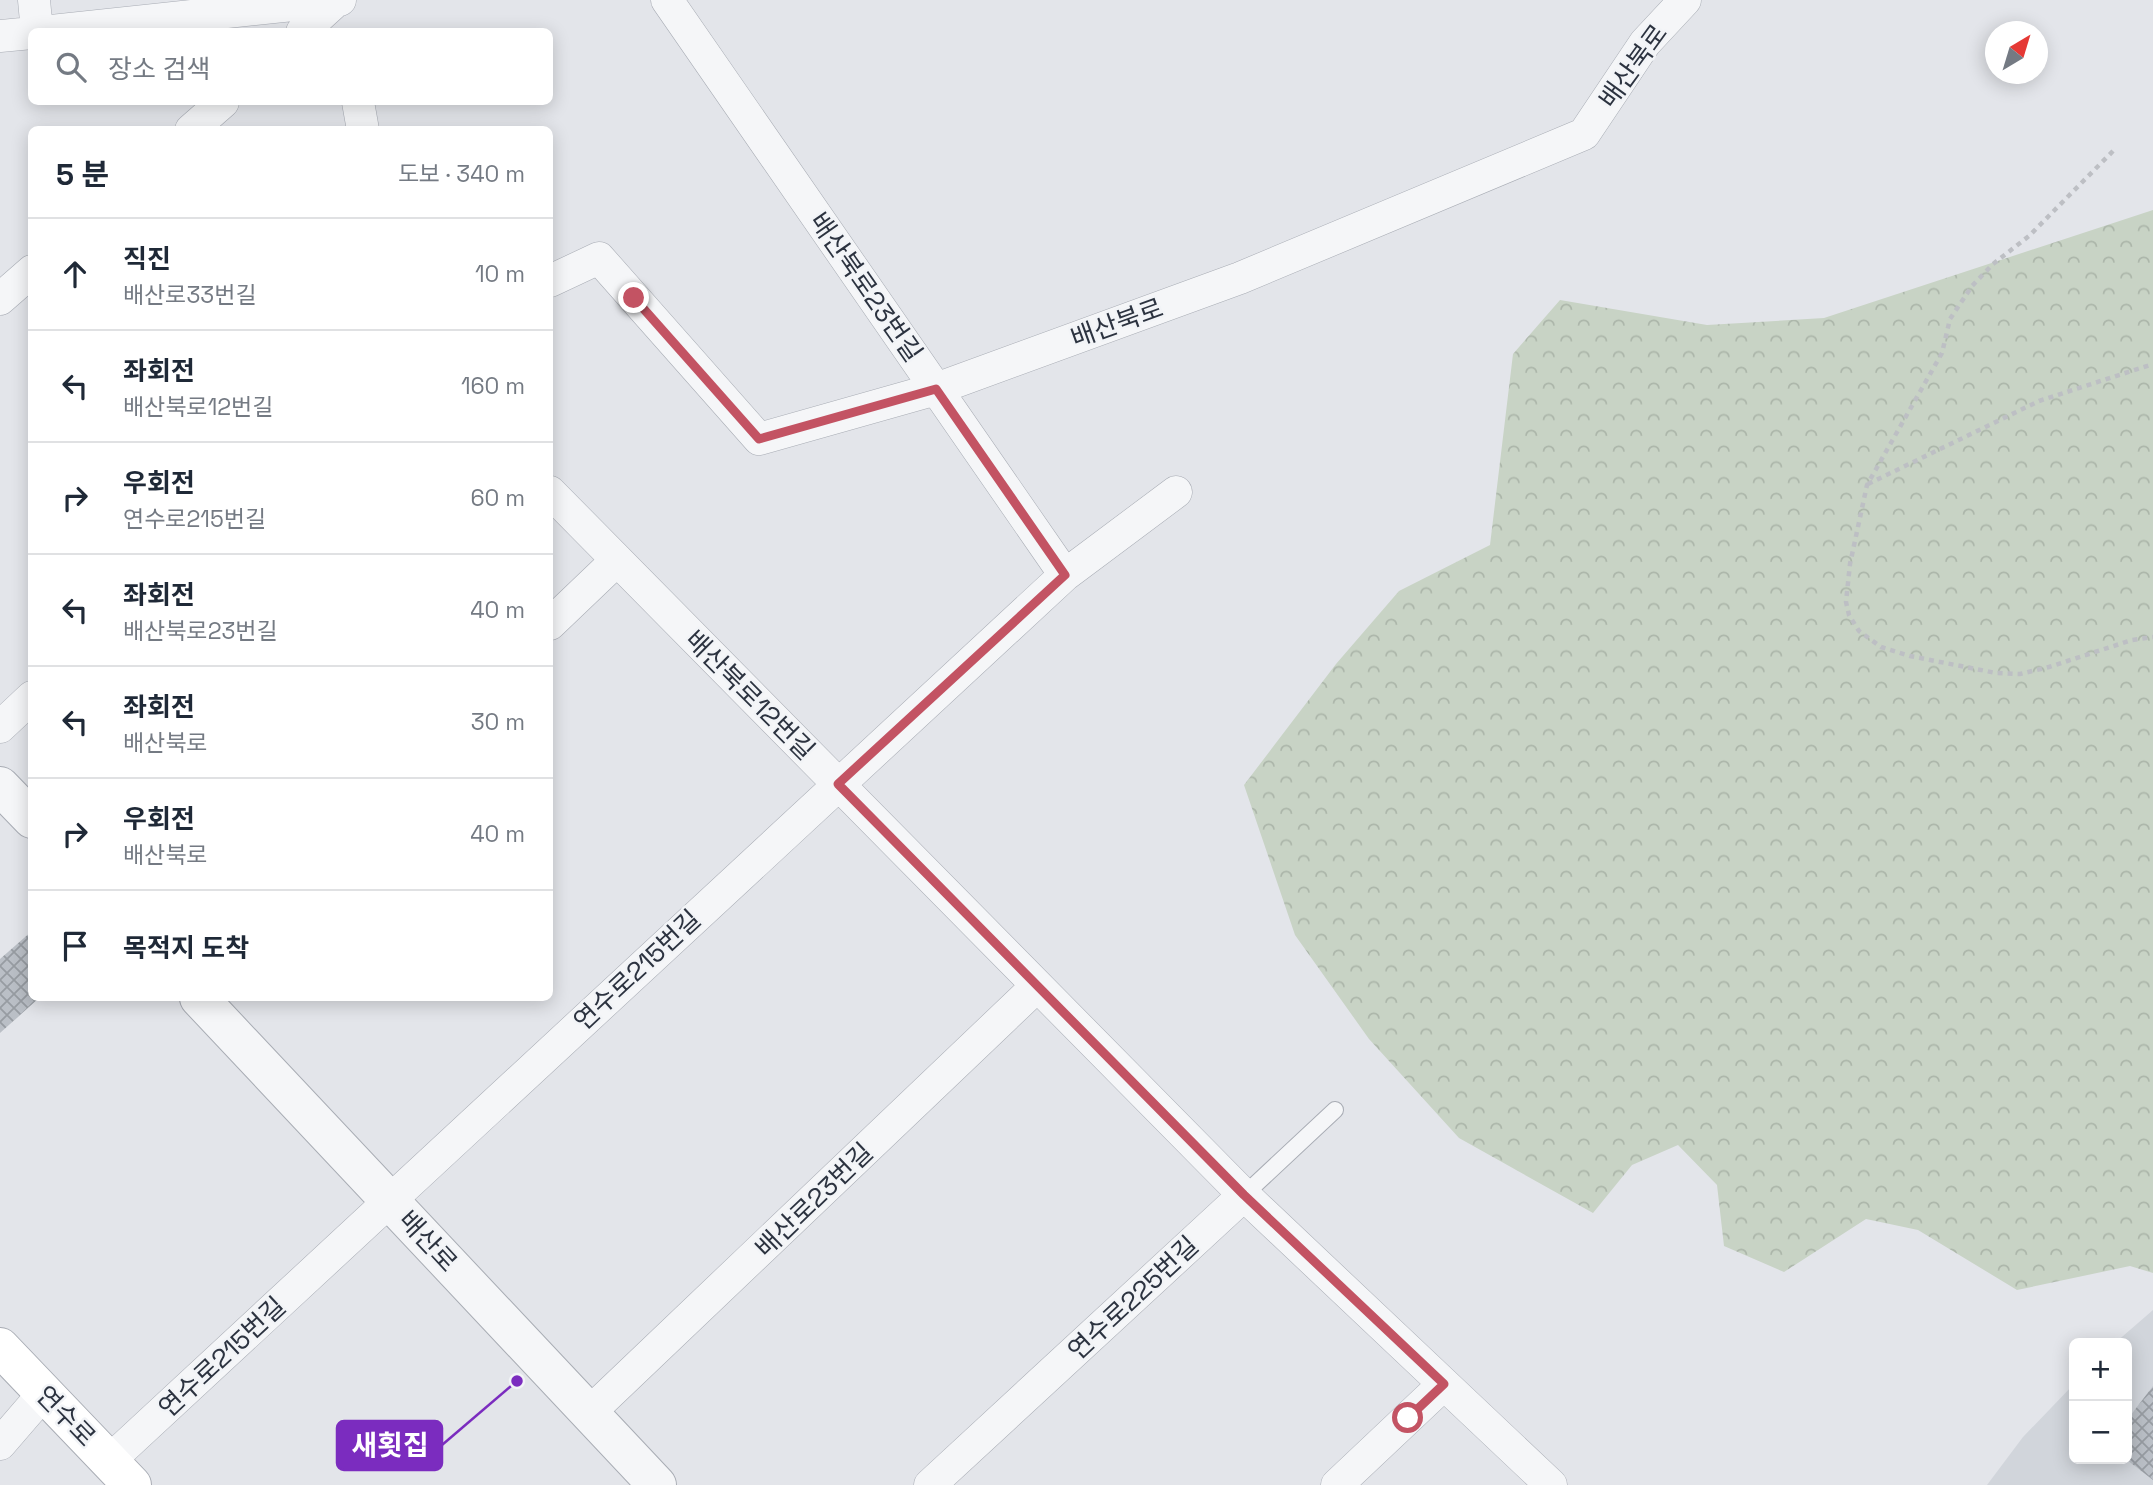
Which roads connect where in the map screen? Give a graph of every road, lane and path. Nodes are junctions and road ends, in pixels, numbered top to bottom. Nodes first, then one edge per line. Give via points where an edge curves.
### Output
1 (34, 0) edge
2 (338, 0) edge
3 (667, 0) edge
4 (1685, 0) edge
5 (38, 28) edge
6 (76, 28) edge
7 (306, 28) edge
8 (343, 28) edge
9 (28, 33) edge
10 (0, 36) edge
11 (220, 105) edge
12 (359, 105) edge
13 (196, 126) edge
14 (362, 126) edge
15 (2113, 151) dead end
16 (28, 274) edge
17 (553, 280) edge
18 (0, 299) edge
19 (2153, 364) edge
20 (936, 389) junction
21 (1867, 485) junction
22 (1176, 492) dead end
23 (553, 495) edge
24 (617, 560) junction
25 (1065, 575) junction
26 (553, 621) edge
27 (2153, 637) edge
28 (28, 701) edge
29 (0, 727) edge
30 (838, 784) junction
31 (0, 786) edge
32 (28, 816) edge
33 (1037, 986) junction
34 (202, 1001) edge
35 (1335, 1110) dead end
36 (1244, 1195) junction
37 (390, 1201) junction
38 (0, 1347) edge
39 (1444, 1384) junction
40 (44, 1393) junction
41 (589, 1413) junction
42 (0, 1444) edge
43 (121, 1473) edge
44 (657, 1485) edge
45 (930, 1485) edge
46 (1337, 1485) edge
47 (1551, 1485) edge

1 - 5 street
2 - 6 street
2 - 7 street
2 - 8 street
3 - 20 street, 배산북로23번길
4 - 20 street, 배산북로 via 1645,43 1584,134 1240,278
9 - 10 street
11 - 13 street
12 - 14 street
15 - 21 path via 1972,286 1951,319 1941,353
16 - 18 street
17 - 20 street, 배산북로 via 599,258 759,439
19 - 21 path via 2039,401
20 - 25 street, 배산북로23번길
21 - 27 path via 1846,602 1859,631 1881,647 1973,669 2020,674
22 - 25 street, 연수로215번길
23 - 24 street, 배산북로12번길
24 - 26 street
24 - 30 street, 배산북로12번길
25 - 30 street, 연수로215번길
28 - 29 street
30 - 33 street, 배산북로12번길
30 - 37 street, 연수로215번길
31 - 32 street
33 - 36 street, 배산북로12번길
33 - 41 street, 배산로23번길
34 - 37 street, 배산로
35 - 36 lane, 연수로225번길
36 - 39 street, 배산북로12번길
36 - 45 street, 연수로225번길
37 - 41 street, 배산로
37 - 43 street, 연수로215번길
38 - 40 main road, 연수로
39 - 46 street
39 - 47 street, 배산북로12번길
40 - 42 street
40 - 43 main road, 연수로
41 - 44 street, 배산로

